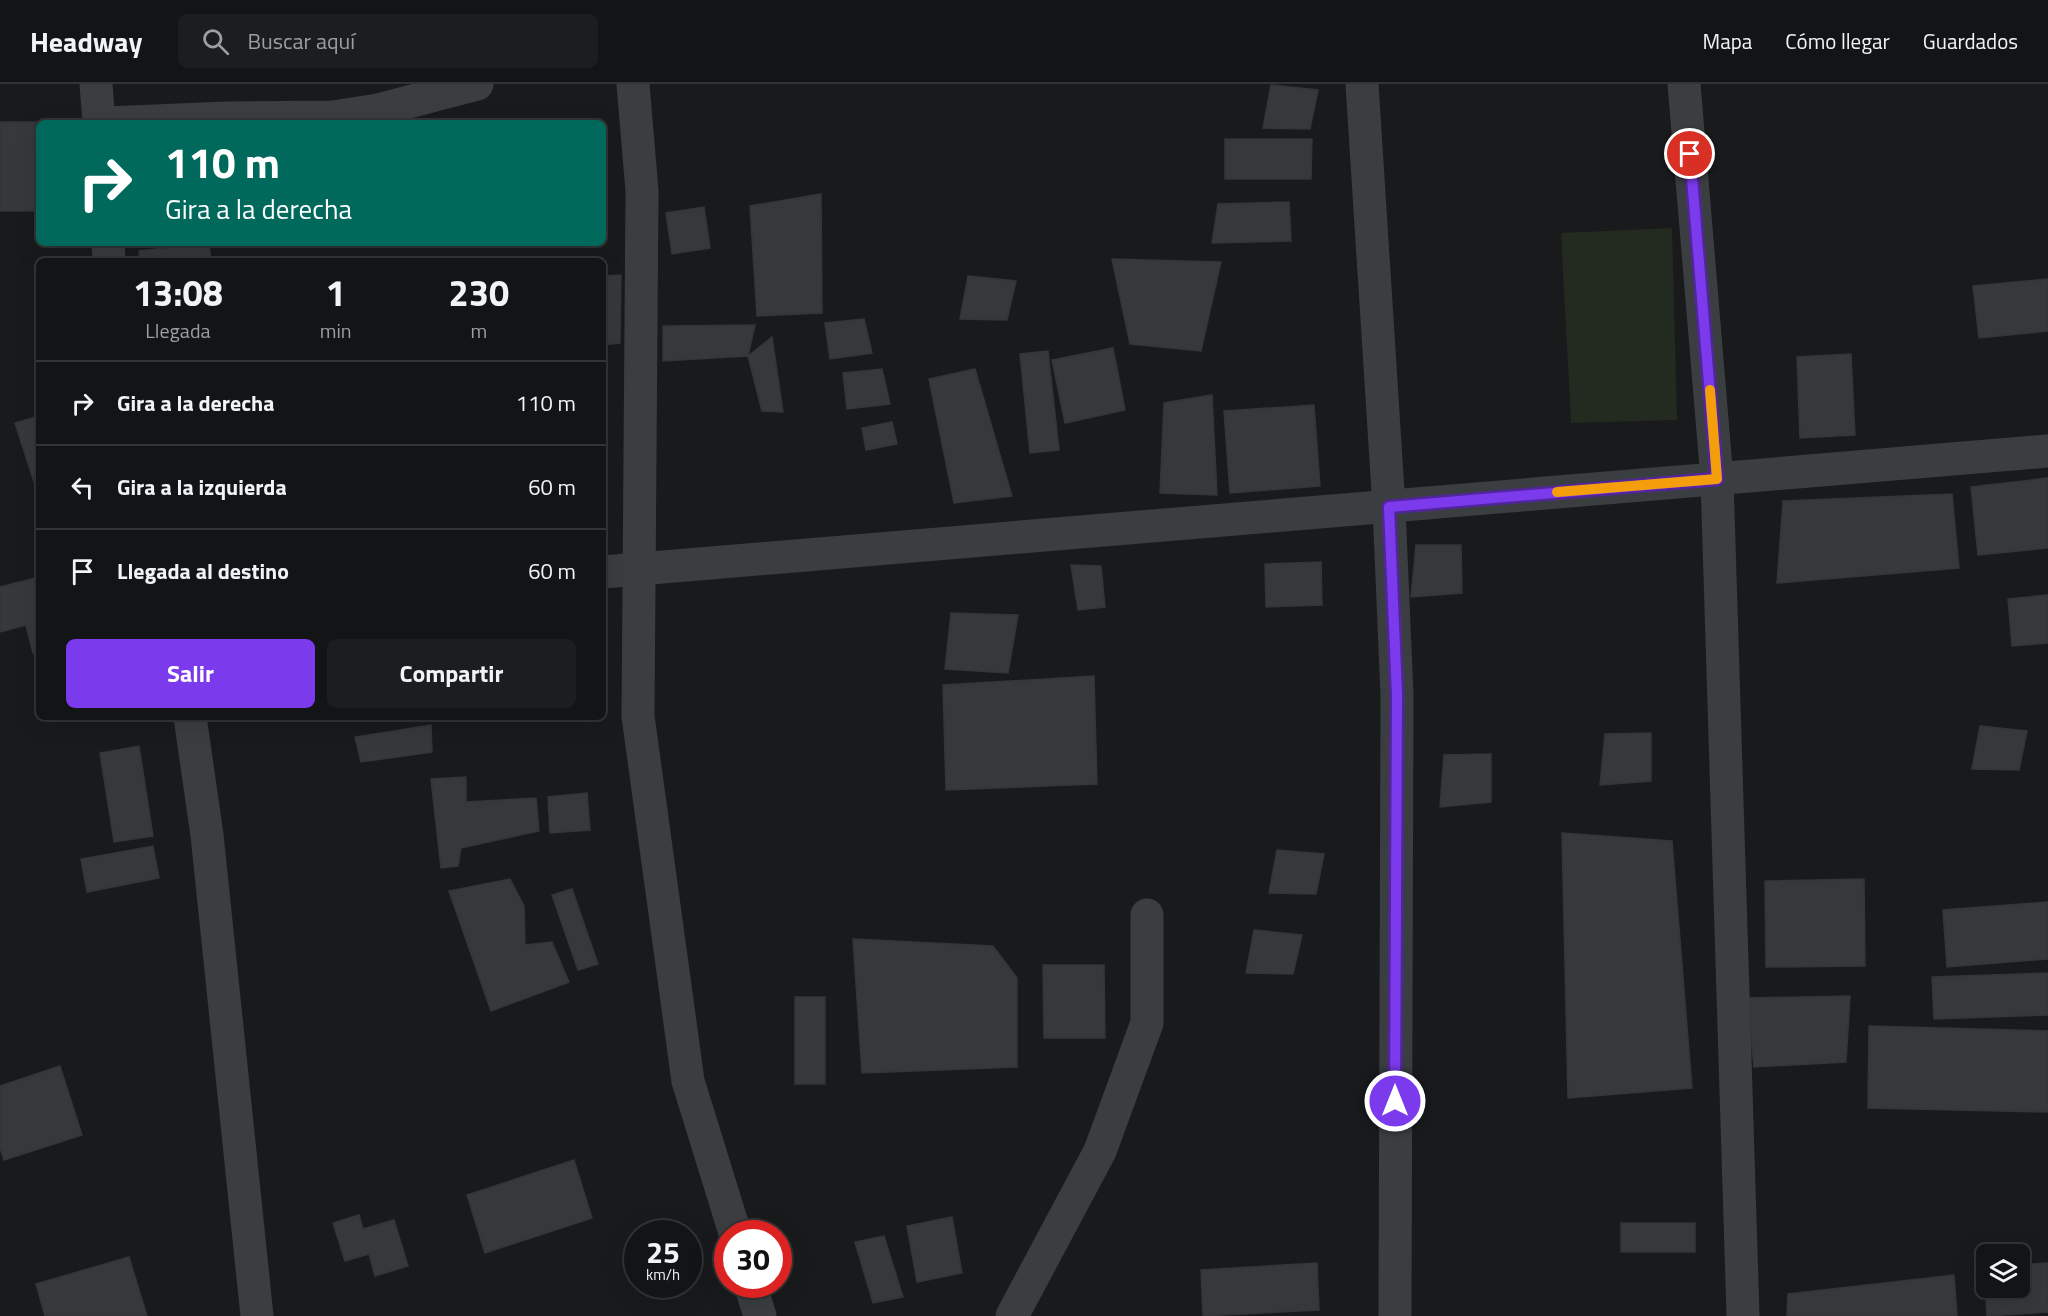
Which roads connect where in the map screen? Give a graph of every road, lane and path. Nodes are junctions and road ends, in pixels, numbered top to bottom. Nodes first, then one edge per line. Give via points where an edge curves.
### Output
1 (96, 84) edge
2 (477, 84) edge
3 (633, 84) edge
4 (1362, 84) edge
5 (1684, 84) edge
6 (99, 120) edge
7 (177, 120) edge
8 (2048, 451) edge
9 (1717, 479) junction
10 (1389, 507) junction
11 (640, 569) junction
12 (606, 572) edge
13 (190, 720) edge
14 (1147, 915) dead end
15 (731, 1220) edge
16 (754, 1298) edge
17 (1010, 1315) edge
18 (257, 1316) edge
19 (760, 1316) edge
20 (1395, 1316) edge
21 (1743, 1316) edge

1 - 6 street
2 - 7 street via 378,110 333,117
3 - 11 street via 642,191
4 - 10 street
5 - 9 street
8 - 9 street
9 - 10 street
9 - 21 street
10 - 11 street
10 - 20 street via 1397,695
11 - 12 street
11 - 15 street via 638,716 688,1082
13 - 18 street via 207,835
14 - 17 street via 1147,1023 1100,1151
16 - 19 street

